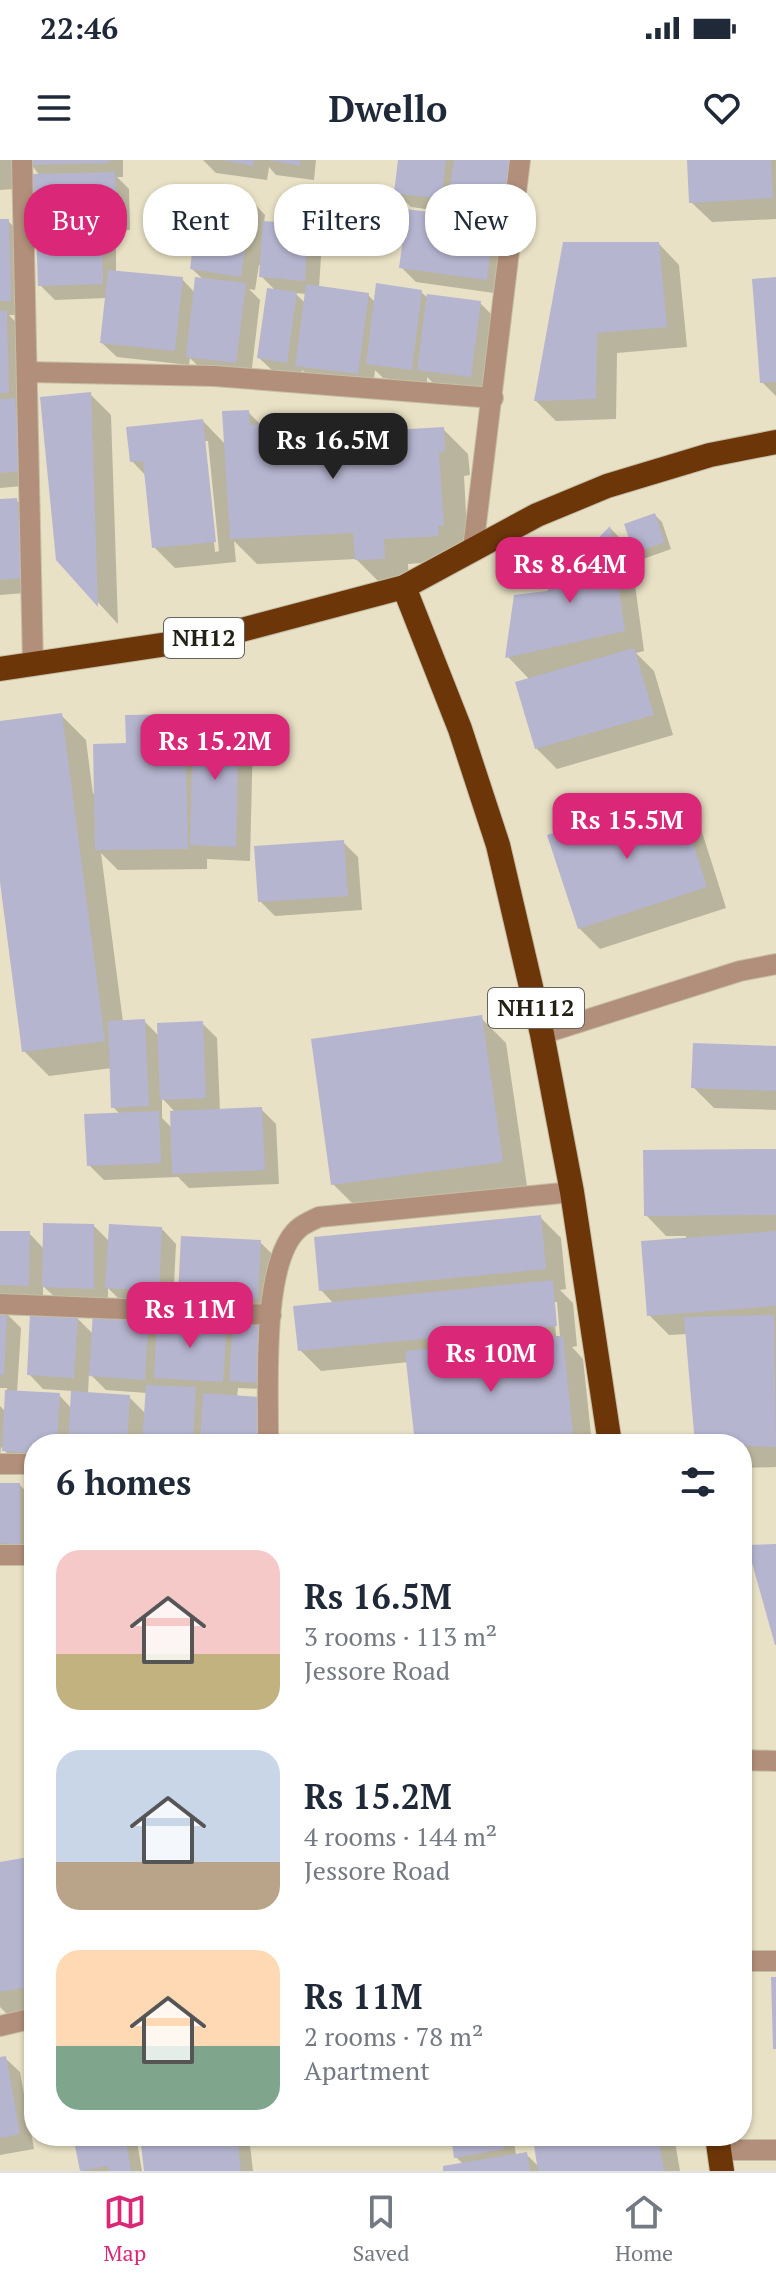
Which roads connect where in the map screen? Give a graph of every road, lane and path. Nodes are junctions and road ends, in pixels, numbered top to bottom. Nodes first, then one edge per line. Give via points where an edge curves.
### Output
1 (22, 160) edge
2 (520, 160) edge
3 (27, 372) junction
4 (493, 398) junction
5 (776, 442) edge
6 (473, 549) junction
7 (404, 587) junction
8 (33, 665) junction
9 (0, 669) edge
10 (776, 964) edge
11 (542, 1034) junction
12 (572, 1192) junction
13 (0, 1304) edge
14 (271, 1315) junction
15 (268, 1434) edge
16 (608, 1434) edge
17 (0, 1464) edge
18 (24, 1464) edge
19 (0, 1555) edge
20 (24, 1555) edge
21 (752, 1760) edge
22 (776, 1761) edge
23 (752, 1961) edge
24 (776, 1961) edge
25 (24, 2020) edge
26 (0, 2026) edge
27 (776, 2150) edge
28 (719, 2152) edge

1 - 3 street
2 - 4 street
3 - 4 street via 214,376
3 - 8 street
4 - 6 street
5 - 6 highway, NH12 via 710,455 607,486
6 - 7 highway, NH12
7 - 8 highway, NH12 via 215,637
7 - 11 highway, NH112 via 460,729 498,845
8 - 9 highway, NH12
10 - 11 street
11 - 12 highway, NH112
12 - 14 street via 319,1217 298,1229 280,1256
12 - 16 highway, NH112
13 - 14 street
14 - 15 street
17 - 18 street
19 - 20 street
21 - 22 street
23 - 24 street
25 - 26 street
27 - 28 street

